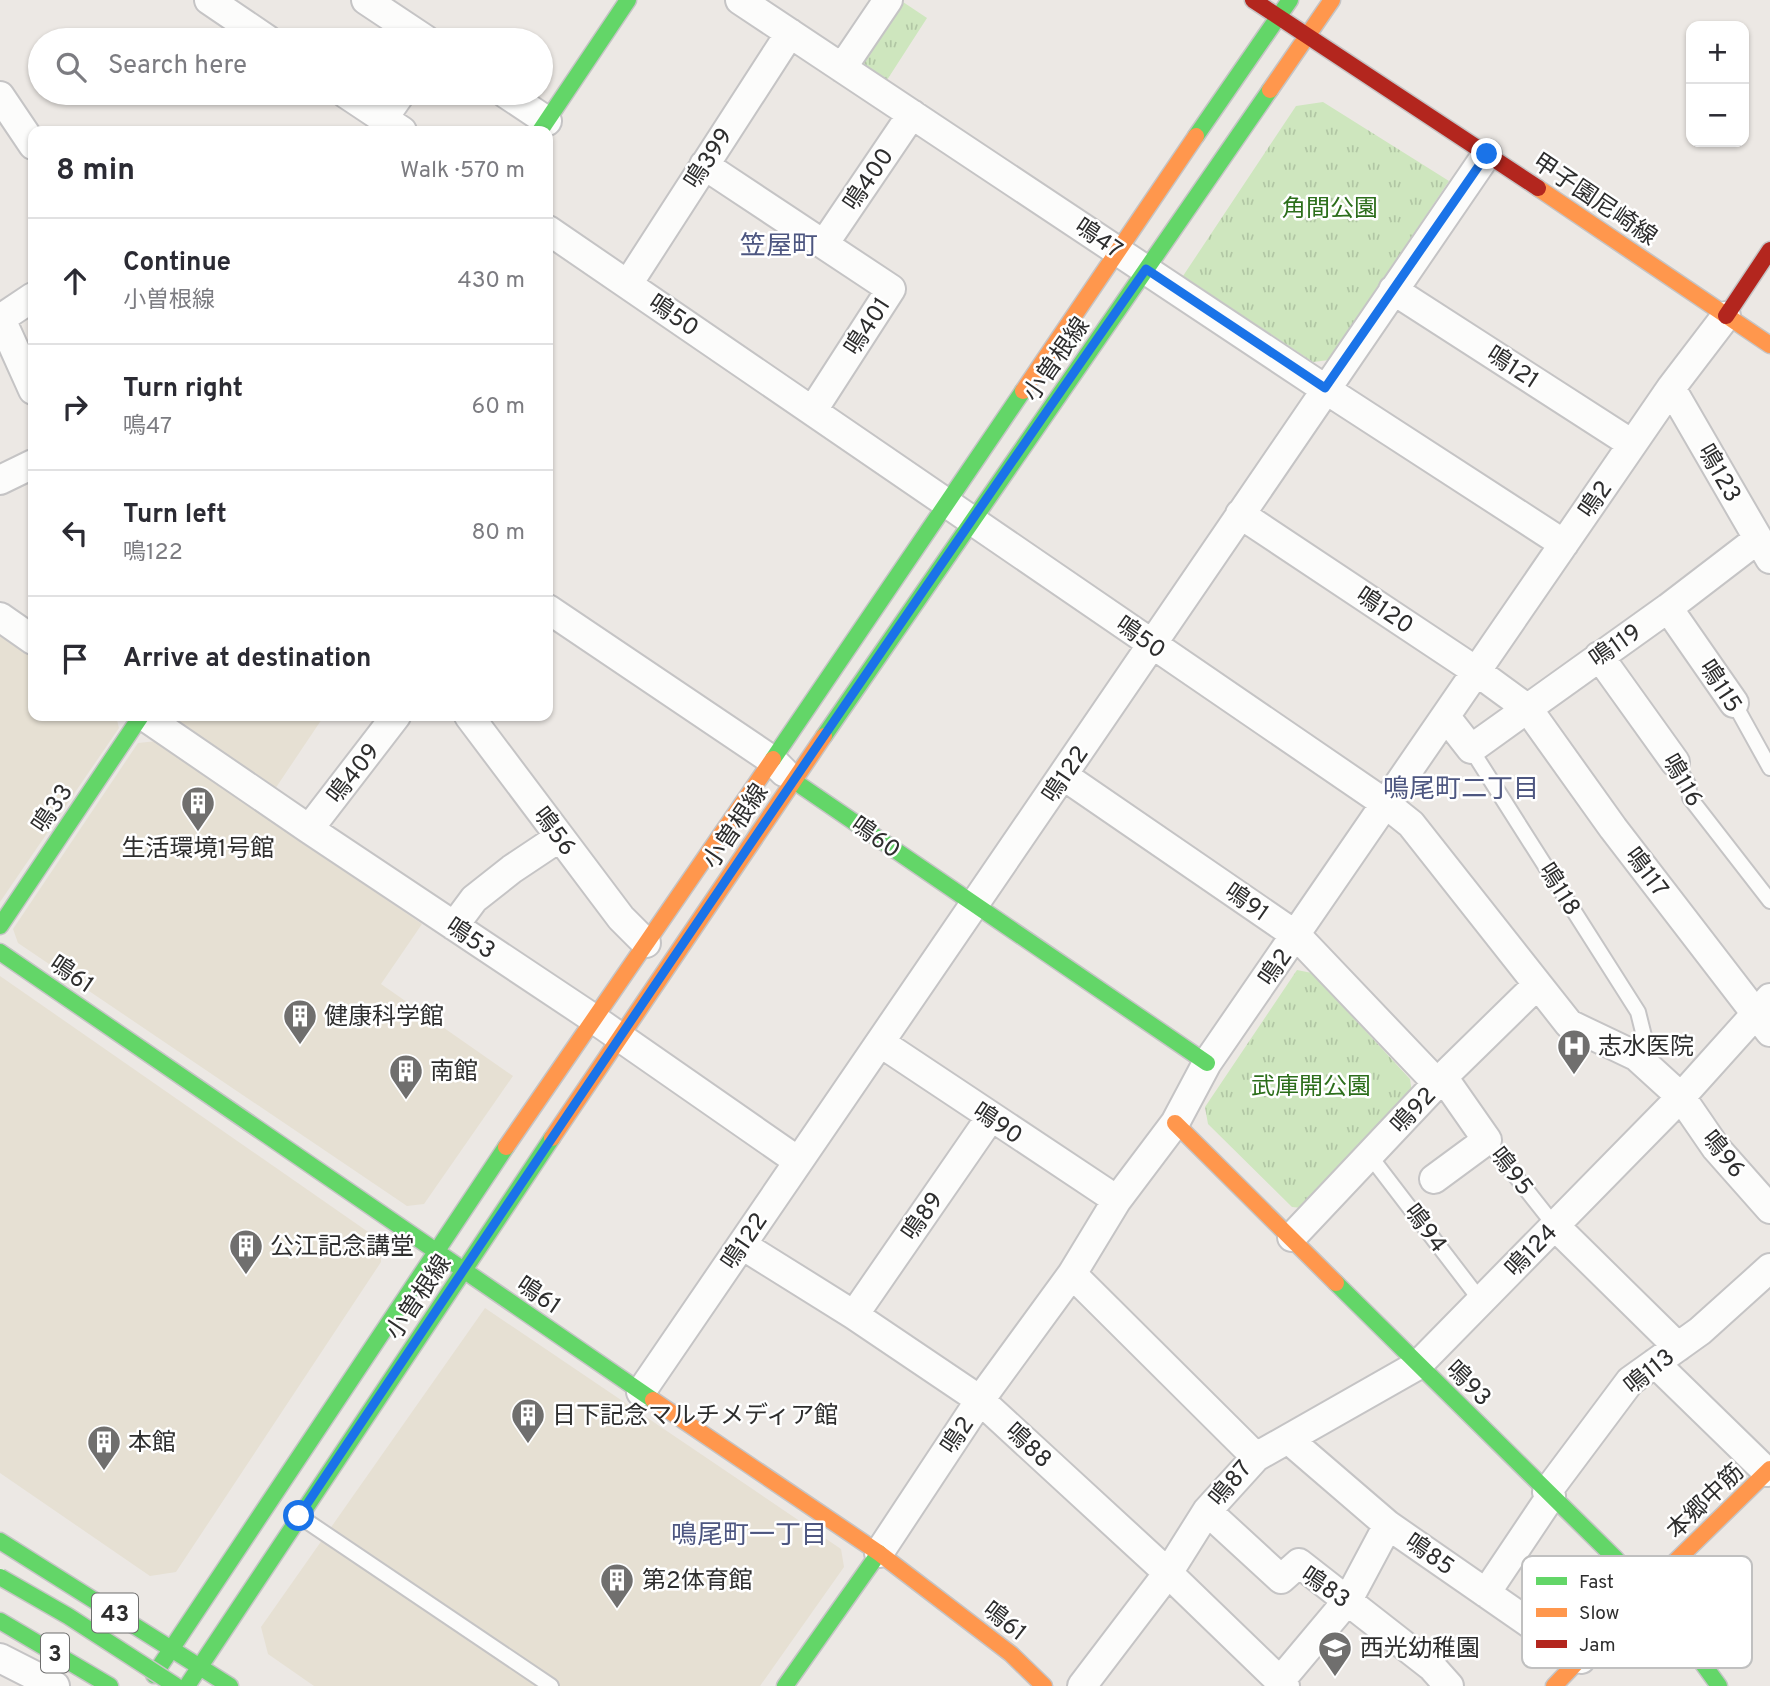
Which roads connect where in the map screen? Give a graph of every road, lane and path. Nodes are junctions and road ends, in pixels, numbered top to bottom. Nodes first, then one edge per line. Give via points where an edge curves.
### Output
1 (209, 0) edge
2 (366, 0) edge
3 (628, 0) edge
4 (740, 0) edge
5 (888, 0) edge
6 (1253, 0) edge
7 (1290, 0) edge
8 (1332, 0) edge
9 (1279, 17) junction
10 (250, 28) edge
11 (408, 28) edge
12 (790, 33) junction
13 (1308, 35) junction
14 (842, 68) junction
15 (0, 96) edge
16 (360, 105) edge
17 (396, 105) edge
18 (519, 105) edge
19 (912, 114) junction
20 (387, 126) edge
21 (543, 126) edge
22 (28, 138) edge
23 (1487, 154) junction
24 (704, 165) junction
25 (553, 233) edge
26 (824, 244) junction
27 (1117, 250) junction
28 (1770, 250) edge
29 (1146, 269) junction
30 (628, 284) junction
31 (1393, 290) junction
32 (28, 300) edge
33 (1726, 316) junction
34 (0, 319) edge
35 (1770, 345) edge
36 (28, 379) edge
37 (1325, 388) junction
38 (1671, 388) junction
39 (813, 410) junction
40 (1632, 444) junction
41 (28, 466) edge
42 (0, 480) edge
43 (960, 511) junction
44 (1240, 514) junction
45 (1564, 544) junction
46 (1764, 549) edge
47 (1668, 608) junction
48 (553, 611) edge
49 (0, 617) edge
50 (28, 637) edge
51 (1152, 645) junction
52 (1599, 656) junction
53 (1476, 671) junction
54 (1734, 704) joint
55 (1528, 709) junction
56 (1446, 717) junction
57 (140, 721) edge
58 (150, 721) edge
59 (393, 721) edge
60 (473, 721) edge
61 (1471, 748) junction
62 (772, 760) junction
63 (1675, 762) joint
64 (1770, 768) edge
65 (1064, 776) junction
66 (794, 781) junction
67 (1386, 804) junction
68 (309, 829) junction
69 (560, 837) junction
70 (1770, 901) edge
71 (973, 904) junction
72 (0, 926) edge
73 (454, 926) junction
74 (1297, 936) junction
75 (646, 943) junction
76 (0, 952) edge
77 (1537, 985) junction
78 (1765, 1015) edge
79 (594, 1019) junction
80 (619, 1038) junction
81 (881, 1043) junction
82 (1207, 1063) junction
83 (1653, 1072) junction
84 (1441, 1081) junction
85 (1681, 1097) junction
86 (990, 1118) junction
87 (1175, 1123) junction
88 (1487, 1140) junction
89 (1370, 1156) junction
90 (798, 1161) junction
91 (1434, 1180) dead end
92 (1117, 1200) junction
93 (1770, 1209) edge
94 (1555, 1226) junction
95 (1292, 1237) junction
96 (742, 1245) junction
97 (435, 1251) junction
98 (1770, 1268) edge
99 (462, 1271) junction
100 (1072, 1274) junction
101 (1481, 1301) junction
102 (854, 1315) junction
103 (1667, 1355) junction
104 (1418, 1365) junction
105 (641, 1392) junction
106 (980, 1400) junction
107 (1287, 1438) junction
108 (1256, 1457) junction
109 (1768, 1471) edge
110 (1549, 1494) junction
111 (285, 1507) junction
112 (1207, 1511) junction
113 (1388, 1525) junction
114 (0, 1541) edge
115 (879, 1553) junction
116 (1611, 1556) edge
117 (1682, 1556) edge
118 (1168, 1573) junction
119 (0, 1577) edge
120 (1486, 1593) junction
121 (1348, 1600) junction
122 (1522, 1618) edge
123 (0, 1621) edge
124 (0, 1631) edge
125 (0, 1648) edge
126 (172, 1648) junction
127 (0, 1658) edge
128 (200, 1665) junction
129 (1572, 1668) edge
130 (1708, 1668) edge
131 (1282, 1684) edge
132 (55, 1686) edge
133 (65, 1686) edge
134 (76, 1686) edge
135 (110, 1686) edge
136 (146, 1686) edge
137 (176, 1686) edge
138 (187, 1686) edge
139 (230, 1686) edge
140 (551, 1686) edge
141 (785, 1686) edge
142 (1044, 1686) edge
143 (1082, 1686) edge
144 (1448, 1686) edge
145 (1554, 1686) edge
146 (1719, 1686) edge

1 - 10 street
2 - 11 street
3 - 21 main road
4 - 12 street, 鳴47
5 - 14 street
6 - 9 main road, 甲子園尼崎線
7 - 9 main road, 小曽根線
8 - 13 main road, 小曽根線
9 - 13 main road, 甲子園尼崎線
9 - 27 main road, 小曽根線
12 - 14 street, 鳴47
12 - 24 street, 鳴399
13 - 23 main road, 甲子園尼崎線
13 - 29 main road, 小曽根線
14 - 19 street, 鳴47
15 - 22 street
16 - 20 street
17 - 20 street
18 - 21 street
19 - 26 street, 鳴400
19 - 27 street, 鳴47
23 - 31 street, 鳴122
23 - 33 main road, 甲子園尼崎線
24 - 26 street, 鳴401
24 - 30 street, 鳴399
25 - 30 street, 鳴50
26 - 39 street, 鳴401 via 891,289
27 - 29 street, 鳴47
27 - 43 main road, 小曽根線
28 - 33 main road, 鳴2
29 - 37 street, 鳴47
29 - 43 main road, 小曽根線
30 - 39 street, 鳴50
31 - 37 street, 鳴122
31 - 40 street, 鳴121
32 - 34 street
33 - 35 main road, 甲子園尼崎線
33 - 38 street, 鳴2
34 - 36 street
37 - 44 street, 鳴122
37 - 45 street, 鳴47
38 - 40 street, 鳴2
38 - 46 street, 鳴123
39 - 43 street, 鳴50
40 - 45 street, 鳴2
41 - 42 street
43 - 51 street, 鳴50
43 - 62 main road, 小曽根線
43 - 66 main road, 小曽根線
44 - 51 street, 鳴122
44 - 53 street, 鳴120
45 - 53 street, 鳴2
46 - 47 street, 鳴119
47 - 52 street, 鳴119
47 - 54 street, 鳴115
48 - 62 street, 鳴60
49 - 50 street
51 - 65 street, 鳴122
51 - 67 street, 鳴50
52 - 55 street, 鳴119
52 - 63 street, 鳴116
53 - 55 street, 鳴120
53 - 56 street, 鳴2
54 - 64 lane, 鳴115
55 - 61 street, 鳴119
55 - 78 street, 鳴117 via 1613,828
56 - 61 street, 鳴118
56 - 67 street, 鳴2
57 - 72 main road, 鳴33
58 - 68 street, 鳴53
59 - 68 street, 鳴409
60 - 69 street, 鳴56
61 - 83 lane, 鳴118 via 1638,1012
62 - 66 street, 鳴60
62 - 75 main road, 小曽根線
63 - 70 lane, 鳴116 via 1688,784 1690,798
65 - 71 street, 鳴122
65 - 74 street, 鳴91
66 - 71 main road, 鳴60
66 - 80 main road, 小曽根線
67 - 74 street, 鳴2
67 - 77 street, 鳴50 via 1411,824
68 - 73 street, 鳴53
69 - 73 street via 474,899
69 - 75 street, 鳴56 via 621,918
71 - 81 street, 鳴122
71 - 82 main road, 鳴60
73 - 79 street, 鳴53
74 - 82 street, 鳴2
74 - 84 street, 鳴91
75 - 79 main road, 小曽根線
76 - 97 main road, 鳴61
77 - 83 street, 鳴50 via 1569,1024 1636,1056
77 - 84 street, 鳴92
78 - 85 street, 鳴124
79 - 80 street, 鳴53
79 - 97 main road, 小曽根線
80 - 90 street, 鳴53
80 - 99 main road, 小曽根線
81 - 86 street, 鳴90
81 - 90 street, 鳴122
82 - 87 street, 鳴2
83 - 85 street, 鳴50
84 - 88 street, 鳴95
84 - 89 street, 鳴92
85 - 93 street, 鳴96 via 1716,1148
85 - 94 street, 鳴124
86 - 92 street, 鳴90
86 - 102 street, 鳴89
87 - 92 street, 鳴2
87 - 95 main road, 鳴93
88 - 91 street
88 - 94 lane, 鳴95
89 - 95 street, 鳴92
89 - 101 lane, 鳴94
90 - 96 street, 鳴122
92 - 100 street, 鳴2
94 - 101 street, 鳴124
94 - 103 street, 鳴95
95 - 104 main road, 鳴93
96 - 102 street, 鳴88
96 - 105 street, 鳴122
97 - 99 main road, 鳴61
97 - 111 main road, 小曽根線
98 - 103 street, 鳴113
99 - 105 main road, 鳴61
99 - 111 main road, 小曽根線
100 - 106 street, 鳴2
100 - 108 street, 鳴87
101 - 104 street, 鳴124
102 - 106 street, 鳴88
103 - 109 street, 鳴95
103 - 110 street, 鳴113 via 1630,1381
104 - 107 street, 鳴124
104 - 110 main road, 鳴93
105 - 115 main road, 鳴61
106 - 115 street, 鳴2
106 - 118 street, 鳴88
107 - 108 street, 鳴124
107 - 113 street, 鳴85
108 - 112 street, 鳴87
109 - 117 main road, 本郷中筋
110 - 116 main road, 鳴93
110 - 120 street, 鳴113
111 - 126 main road, 小曽根線
111 - 128 main road, 小曽根線
111 - 140 lane
112 - 118 street, 鳴87
112 - 121 street, 鳴83 via 1281,1579 1299,1563
113 - 120 street, 鳴85
113 - 121 street
114 - 126 main road, 43
115 - 141 main road, 鳴2
115 - 142 main road, 鳴61 via 1011,1654
118 - 131 street, 鳴88
118 - 143 street, 鳴87
119 - 137 main road, 3, bridge
120 - 122 street, 鳴85
121 - 131 street
121 - 144 street, 鳴83 via 1432,1667
123 - 135 main road, 3
124 - 134 main road
125 - 133 main road
126 - 128 main road, 43
126 - 136 main road, 小曽根線
127 - 132 street
128 - 138 main road, 小曽根線
128 - 139 main road, 43
129 - 145 main road, 本郷中筋
130 - 146 main road, 鳴93

